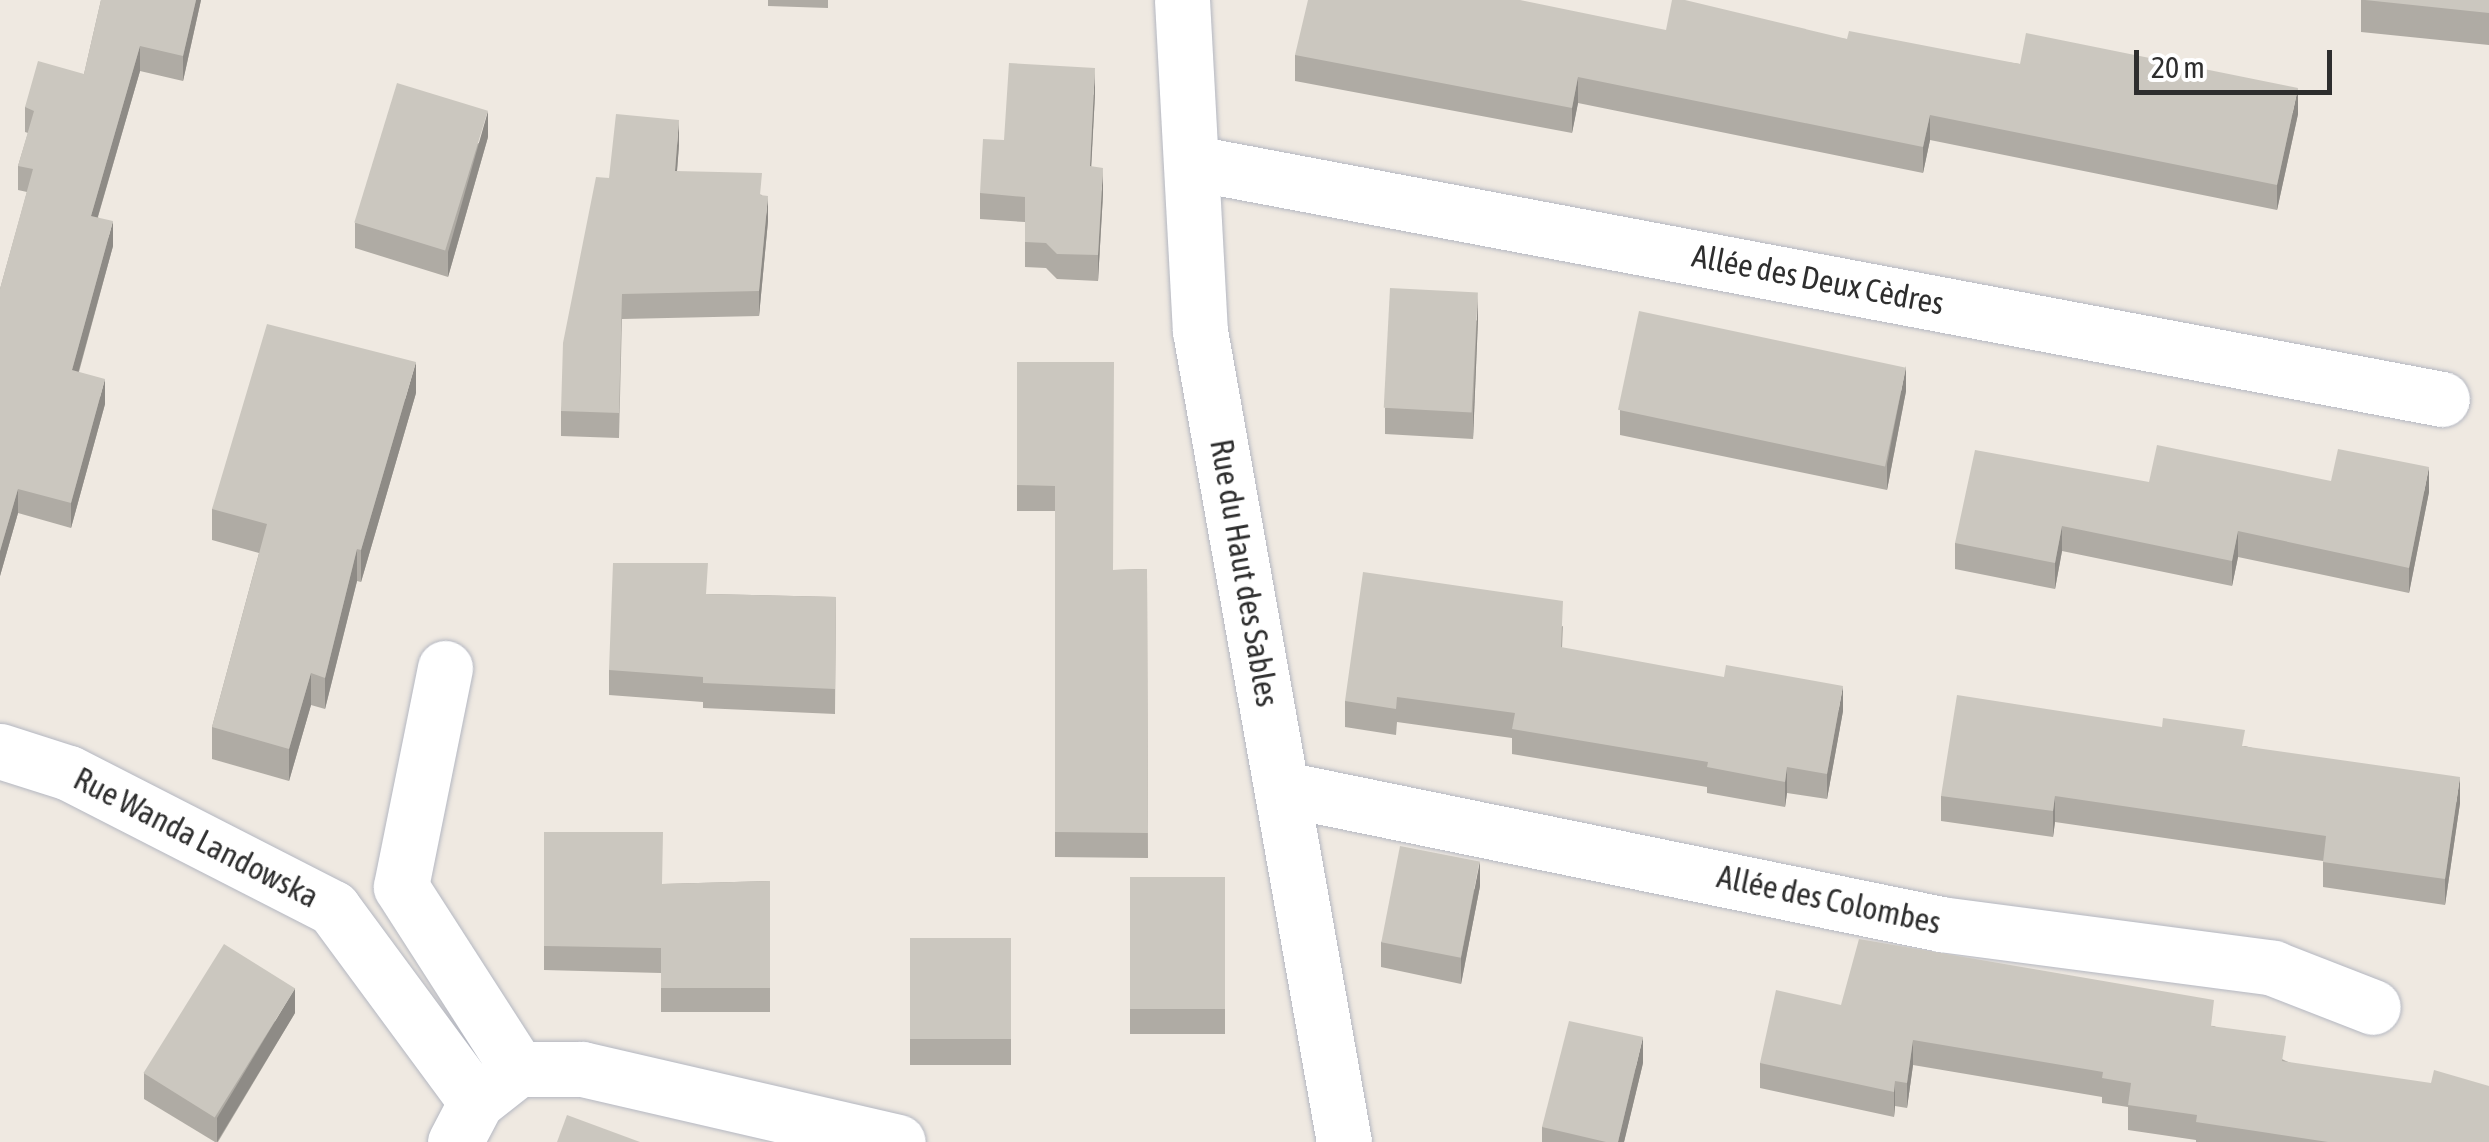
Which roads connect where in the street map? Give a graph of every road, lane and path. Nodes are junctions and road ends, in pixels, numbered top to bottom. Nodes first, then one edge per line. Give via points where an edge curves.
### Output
1 (1182, 0) edge
2 (1194, 163) junction
3 (2442, 399) dead end
4 (445, 668) dead end
5 (0, 750) edge
6 (1284, 790) junction
7 (2373, 1007) dead end
8 (518, 1069) junction
9 (465, 1122) edge
10 (898, 1142) edge
11 (1344, 1142) edge

1 - 2 street, Rue du Haut des Sables
2 - 3 street, Allée des Deux Cèdres
2 - 6 street, Rue du Haut des Sables via 1200,331
4 - 8 street via 400,887
5 - 9 street, Rue Wanda Landowska via 69,773 333,908
6 - 7 street, Allée des Colombes via 1941,924 2273,968
6 - 11 street, Rue du Haut des Sables
8 - 9 street
8 - 10 street via 582,1069

